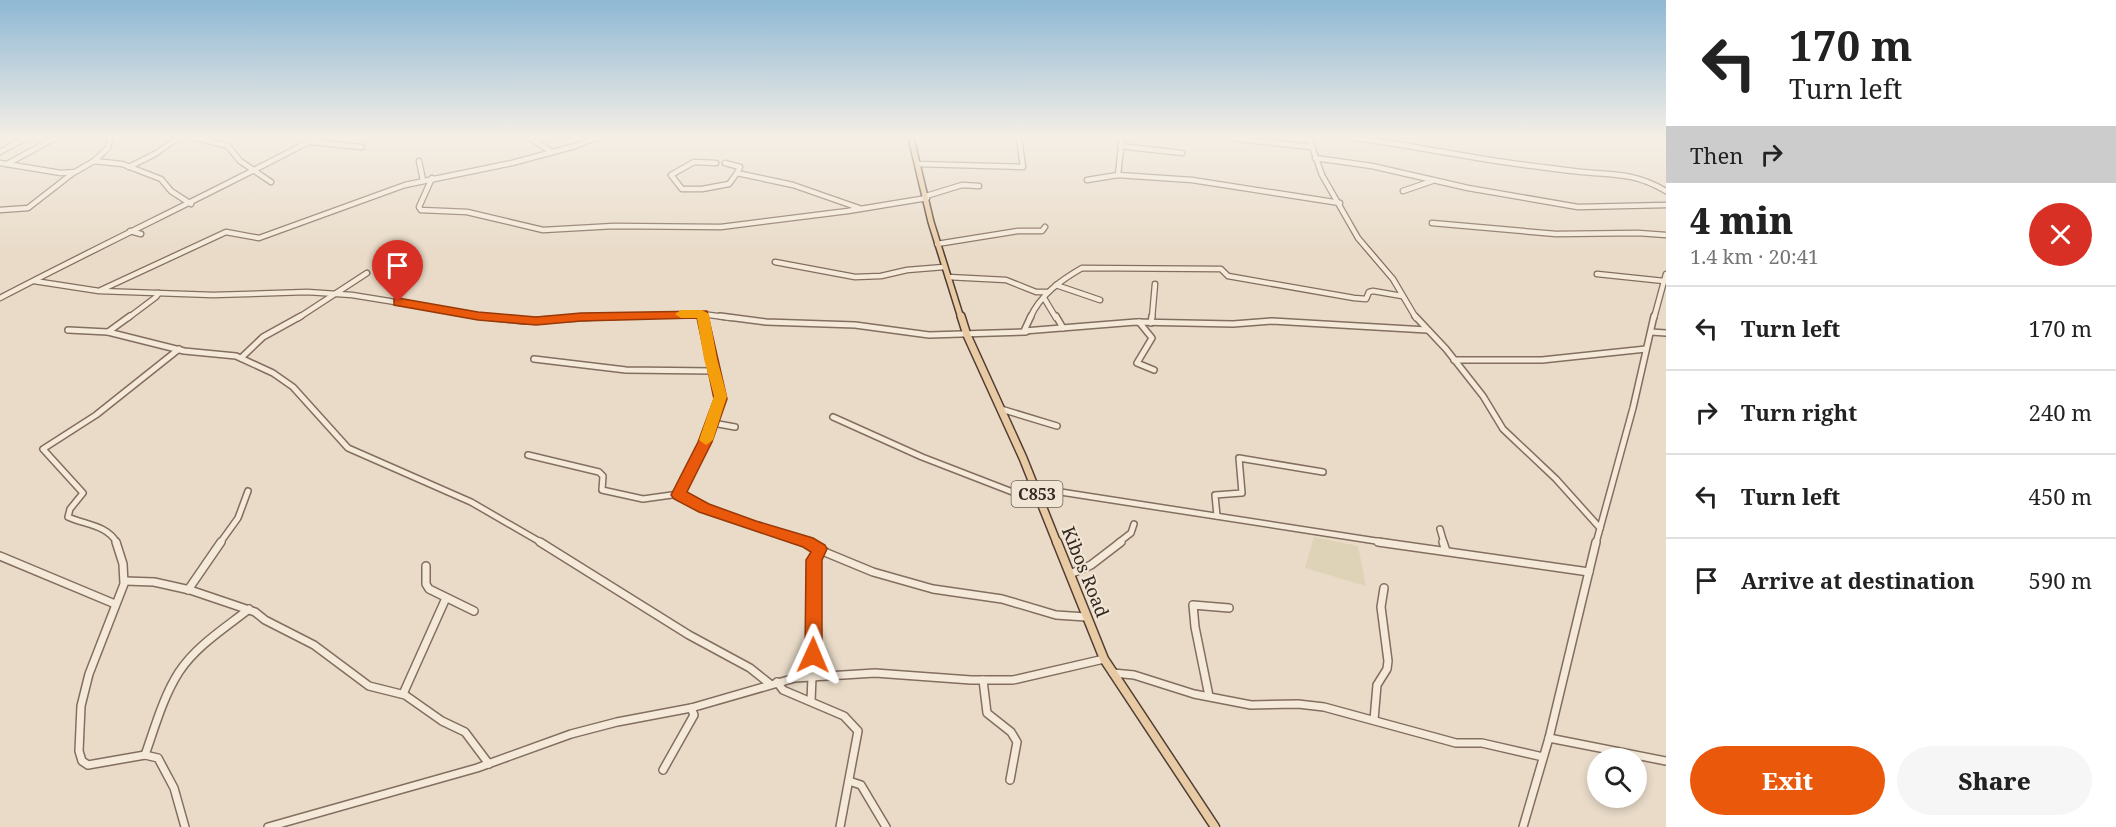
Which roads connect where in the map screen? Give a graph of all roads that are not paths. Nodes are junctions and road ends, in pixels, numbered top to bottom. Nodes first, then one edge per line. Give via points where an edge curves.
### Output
1 (69, 177) edge
2 (155, 177) edge
3 (245, 177) edge
4 (262, 177) edge
5 (422, 177) edge
6 (440, 177) edge
7 (672, 177) edge
8 (734, 177) edge
9 (753, 177) edge
10 (921, 177) edge
11 (1108, 177) edge
12 (1142, 177) edge
13 (1323, 177) edge
14 (1419, 177) edge
15 (1630, 177) edge
16 (432, 178) junction
17 (423, 180) junction
18 (1087, 180) dead end
19 (1434, 180) junction
20 (271, 182) dead end
21 (979, 186) dead end
22 (1403, 191) dead end
23 (1666, 191) edge
24 (927, 197) junction
25 (1340, 203) junction
26 (191, 204) junction
27 (1666, 206) edge
28 (860, 209) junction
29 (0, 210) edge
30 (1432, 223) dead end
31 (1045, 227) dead end
32 (130, 231) junction
33 (141, 234) dead end
34 (1666, 235) edge
35 (937, 244) junction
36 (775, 262) dead end
37 (944, 267) junction
38 (367, 273) dead end
39 (1597, 273) dead end
40 (948, 277) junction
41 (1665, 278) edge
42 (34, 281) junction
43 (1155, 284) dead end
44 (1056, 285) junction
45 (99, 291) junction
46 (1048, 292) junction
47 (157, 293) junction
48 (338, 295) junction
49 (1402, 296) junction
50 (0, 298) edge
51 (1044, 298) junction
52 (1100, 300) dead end
53 (702, 314) junction
54 (1139, 322) junction
55 (1151, 323) junction
56 (1063, 328) junction
57 (68, 330) dead end
58 (1427, 330) junction
59 (108, 332) junction
60 (1026, 332) junction
61 (1652, 332) junction
62 (1666, 333) edge
63 (967, 335) junction
64 (179, 349) junction
65 (1646, 349) junction
66 (242, 358) junction
67 (534, 359) dead end
68 (1454, 360) junction
69 (1154, 370) dead end
70 (713, 371) junction
71 (1001, 409) junction
72 (833, 417) dead end
73 (713, 423) junction
74 (1057, 426) dead end
75 (735, 427) dead end
76 (528, 455) dead end
77 (1323, 472) dead end
78 (1035, 488) junction
79 (248, 491) dead end
80 (679, 495) junction
81 (1041, 503) junction
82 (1217, 516) junction
83 (1134, 524) dead end
84 (1600, 528) junction
85 (1440, 529) dead end
86 (820, 549) junction
87 (1446, 552) junction
88 (0, 556) edge
89 (426, 566) dead end
90 (1589, 572) junction
91 (1070, 574) junction
92 (124, 581) junction
93 (1384, 588) dead end
94 (188, 590) junction
95 (446, 598) junction
96 (115, 604) junction
97 (1228, 608) dead end
98 (249, 609) junction
99 (474, 611) dead end
100 (1086, 617) junction
101 (1104, 660) junction
102 (1113, 673) junction
103 (813, 676) junction
104 (983, 680) junction
105 (773, 683) junction
106 (403, 694) junction
107 (1209, 696) junction
108 (811, 702) junction
109 (691, 708) junction
110 (1374, 720) junction
111 (1549, 738) junction
112 (145, 755) junction
113 (1543, 757) junction
114 (1666, 761) edge
115 (489, 764) junction
116 (663, 770) dead end
117 (1010, 780) dead end
118 (849, 781) junction
119 (185, 827) edge
120 (268, 827) edge
121 (840, 827) edge
122 (886, 827) edge
123 (1215, 827) edge
124 (1522, 827) edge

1 - 29 street via 29,208
2 - 26 street
3 - 26 street
4 - 20 street
5 - 17 street
6 - 16 street
7 - 8 street via 682,189 702,189 729,184
9 - 28 street via 800,187
10 - 24 main road, Kibos Road / C853
11 - 18 street
12 - 25 street via 1192,180
13 - 25 street
14 - 19 street
15 - 23 street via 1651,181
16 - 17 street
16 - 28 street via 420,210 467,212 543,230 721,227
17 - 45 street via 260,238 248,239 226,232
19 - 22 street
19 - 27 street via 1583,208
21 - 24 street via 962,185
24 - 28 street
24 - 35 main road, Kibos Road / C853
25 - 49 street via 1362,242
26 - 32 street
30 - 34 street via 1556,234
31 - 35 street via 1042,231
32 - 33 street
32 - 42 street
35 - 37 main road, Kibos Road / C853
36 - 37 street via 855,277
37 - 40 main road, Kibos Road / C853
38 - 48 street
39 - 41 street
40 - 46 street via 1006,280 1036,292
40 - 63 main road, Kibos Road / C853
41 - 61 street
42 - 45 street
42 - 50 street
43 - 55 street
44 - 46 street
44 - 49 street via 1086,268 1221,269 1228,276 1354,298 1366,299 1373,291
44 - 52 street
45 - 47 street
46 - 51 street
47 - 48 street
47 - 59 street
48 - 53 street via 524,321
48 - 66 street via 273,329
49 - 58 street
51 - 56 street
51 - 60 street via 1024,329
53 - 63 street via 766,322 855,325 915,335
53 - 70 street
54 - 55 street
54 - 56 street
54 - 69 street via 1152,338 1137,363
55 - 58 street via 1284,321
56 - 60 street
57 - 59 street
58 - 68 street
59 - 64 street
60 - 63 street
61 - 62 street
61 - 65 street
63 - 71 main road, Kibos Road / C853
64 - 66 street
64 - 92 street via 96,415 43,448 83,493 68,517 112,534
65 - 68 street via 1542,360
65 - 84 street
66 - 105 street via 280,376 293,387 348,448 471,502
67 - 70 street via 626,370
68 - 84 street via 1483,396 1497,422
70 - 73 street via 721,396
71 - 74 street
71 - 78 main road, Kibos Road / C853
72 - 81 street
73 - 75 street
73 - 80 street
76 - 80 street via 599,472 603,476 602,490 624,496 648,499
77 - 82 street via 1239,458 1242,493 1215,495
78 - 81 main road, Kibos Road / C853
78 - 82 street
79 - 94 street via 238,518
80 - 86 street via 704,508
81 - 91 main road, Kibos Road / C853
82 - 87 street
83 - 91 street via 1131,534 1096,564
84 - 90 street
85 - 87 street
86 - 100 street via 873,572 933,589 1002,599 1056,615
86 - 103 street via 814,560
87 - 90 street
88 - 96 street
89 - 95 street via 427,586
90 - 111 street
91 - 100 main road, Kibos Road / C853
92 - 94 street via 142,580
92 - 96 street
93 - 110 street via 1381,609 1389,661 1380,674
94 - 98 street
95 - 99 street
95 - 106 street
96 - 112 street via 84,687 78,727 79,756 88,765
97 - 107 street via 1193,604
98 - 106 street via 314,645 369,686
98 - 112 street via 179,672
100 - 101 main road, Kibos Road / C853
101 - 102 main road, Kibos Road / C853
101 - 104 street via 1028,678
102 - 107 street
102 - 123 main road, Kibos Road / C853
103 - 104 street via 875,673
103 - 105 street
103 - 108 street
104 - 117 street via 987,713 1011,732 1017,742
105 - 108 street
105 - 109 street
106 - 115 street via 465,732
107 - 110 street via 1251,705 1310,704
108 - 118 street via 844,716 858,730
109 - 115 street via 571,734
109 - 116 street via 694,715
110 - 113 street via 1456,743 1482,743
111 - 113 street
111 - 114 street
112 - 119 street via 158,759 165,769
113 - 124 street
115 - 120 street
118 - 121 street
118 - 122 street via 861,785

